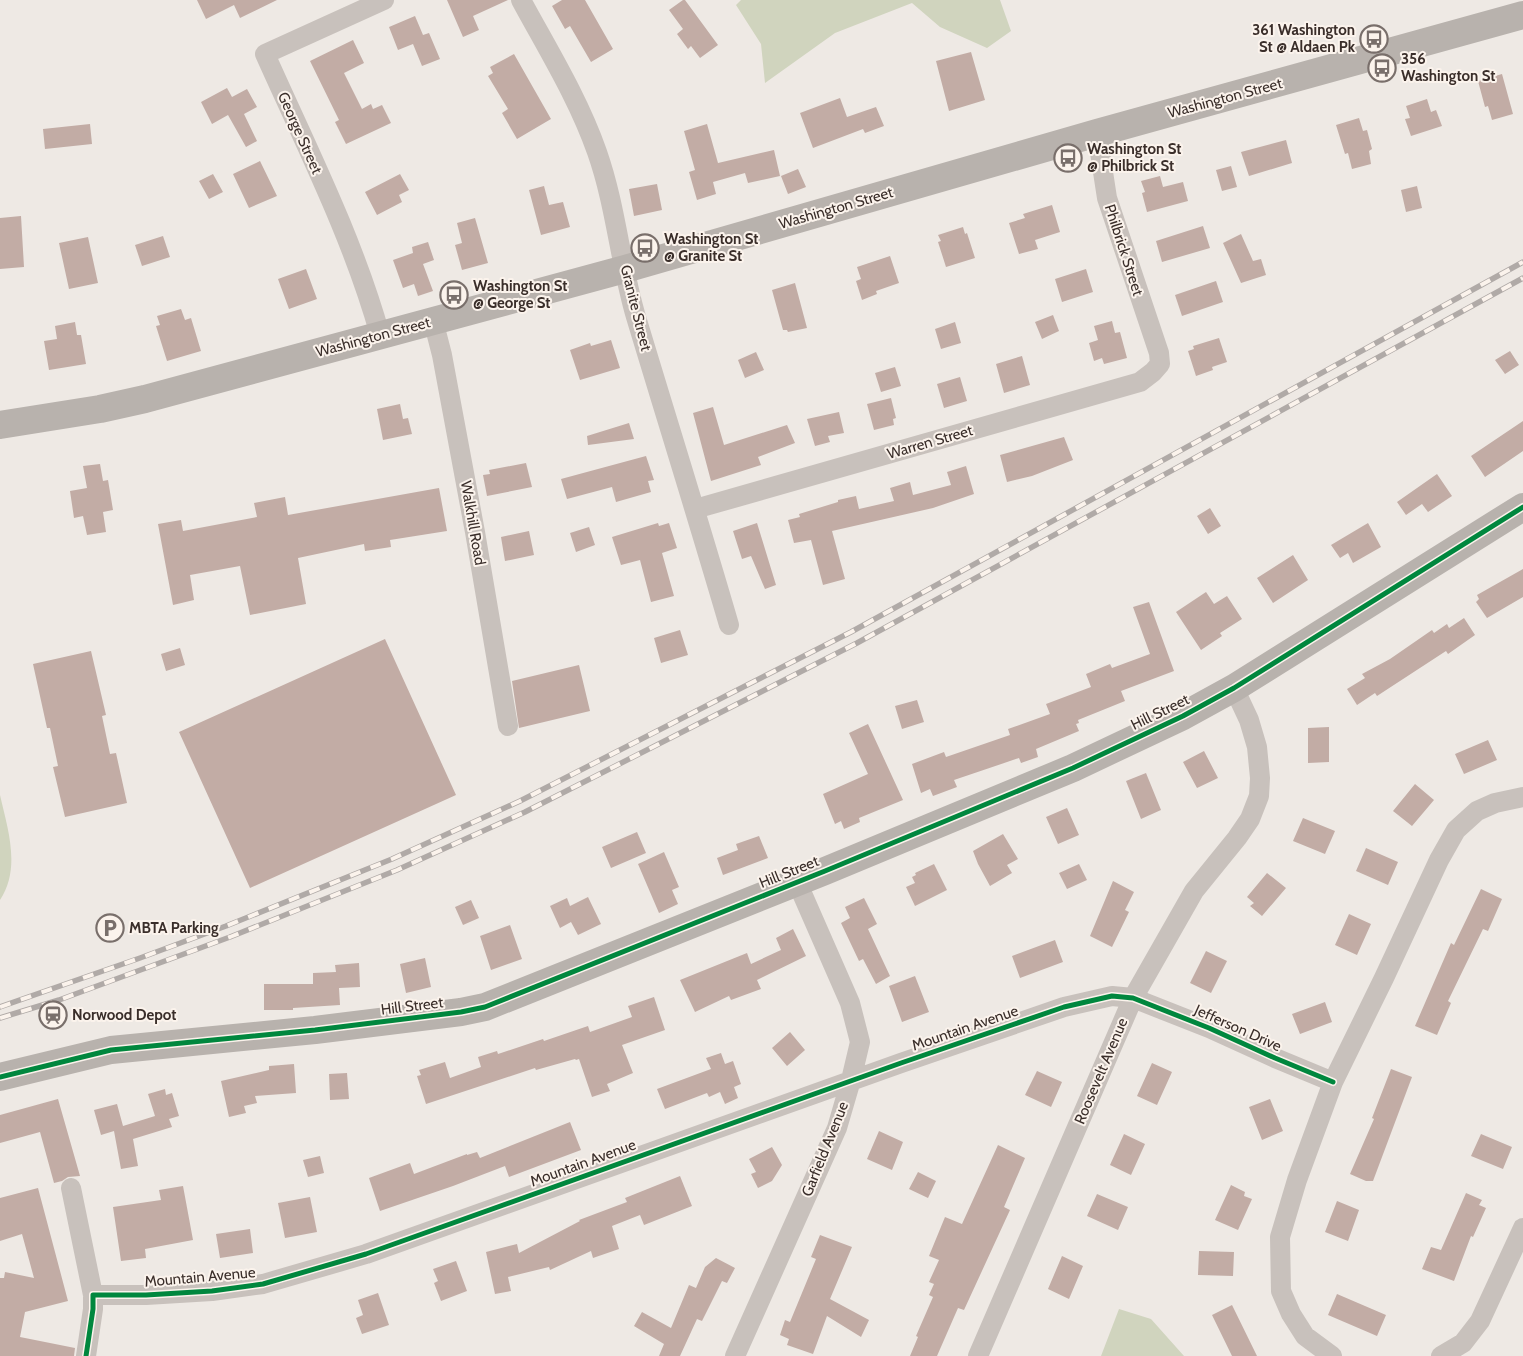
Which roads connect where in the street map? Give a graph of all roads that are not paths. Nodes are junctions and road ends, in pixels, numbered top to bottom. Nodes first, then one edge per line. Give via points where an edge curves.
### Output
1 (384, 0) edge
2 (521, 0) edge
3 (1523, 15) edge
4 (1097, 133) junction
5 (625, 268) junction
6 (434, 320) junction
7 (380, 335) junction
8 (1160, 364) joint
9 (0, 425) edge
10 (1523, 507) edge
11 (695, 509) junction
12 (729, 625) dead end
13 (1234, 688) junction
14 (508, 726) dead end
15 (1523, 798) edge
16 (798, 882) junction
17 (1133, 998) junction
18 (0, 1077) edge
19 (851, 1080) junction
20 (1333, 1082) junction
21 (71, 1188) dead end
22 (1523, 1228) edge
23 (93, 1295) junction
24 (86, 1356) edge
25 (735, 1356) edge
26 (978, 1356) edge
27 (1332, 1356) edge
28 (1441, 1356) edge

1 - 7 street, George Street via 265,54 339,220 371,301
2 - 5 street, Granite Street via 586,124 607,186
3 - 4 street, Washington Street
4 - 5 street, Washington Street
4 - 8 street, Philbrick Street via 1107,198
5 - 6 street, Washington Street
5 - 11 street, Granite Street via 636,316
6 - 7 street, Washington Street
6 - 14 street, Walkhill Road
7 - 9 street, Washington Street via 145,399
8 - 11 street, Warren Street via 1140,382
10 - 13 street, Hill Street
11 - 12 street, Granite Street
13 - 16 street, Hill Street via 1073,768
13 - 17 street, Roosevelt Avenue via 1257,747 1259,796 1250,819 1237,838 1194,891
15 - 20 street via 1495,803 1477,811 1456,830
16 - 18 street, Hill Street via 485,1007 315,1030 111,1050
16 - 19 street, Garfield Avenue via 850,1003 860,1042
17 - 19 street, Mountain Avenue via 1112,996 1064,1007
17 - 20 street, Jefferson Drive
17 - 26 street, Roosevelt Avenue
19 - 23 street, Mountain Avenue via 366,1254 263,1284 212,1291
19 - 25 street, Garfield Avenue via 837,1128
20 - 27 street via 1280,1237 1282,1291 1291,1314 1305,1336
21 - 23 street
22 - 28 street via 1480,1321 1463,1343
23 - 24 street

